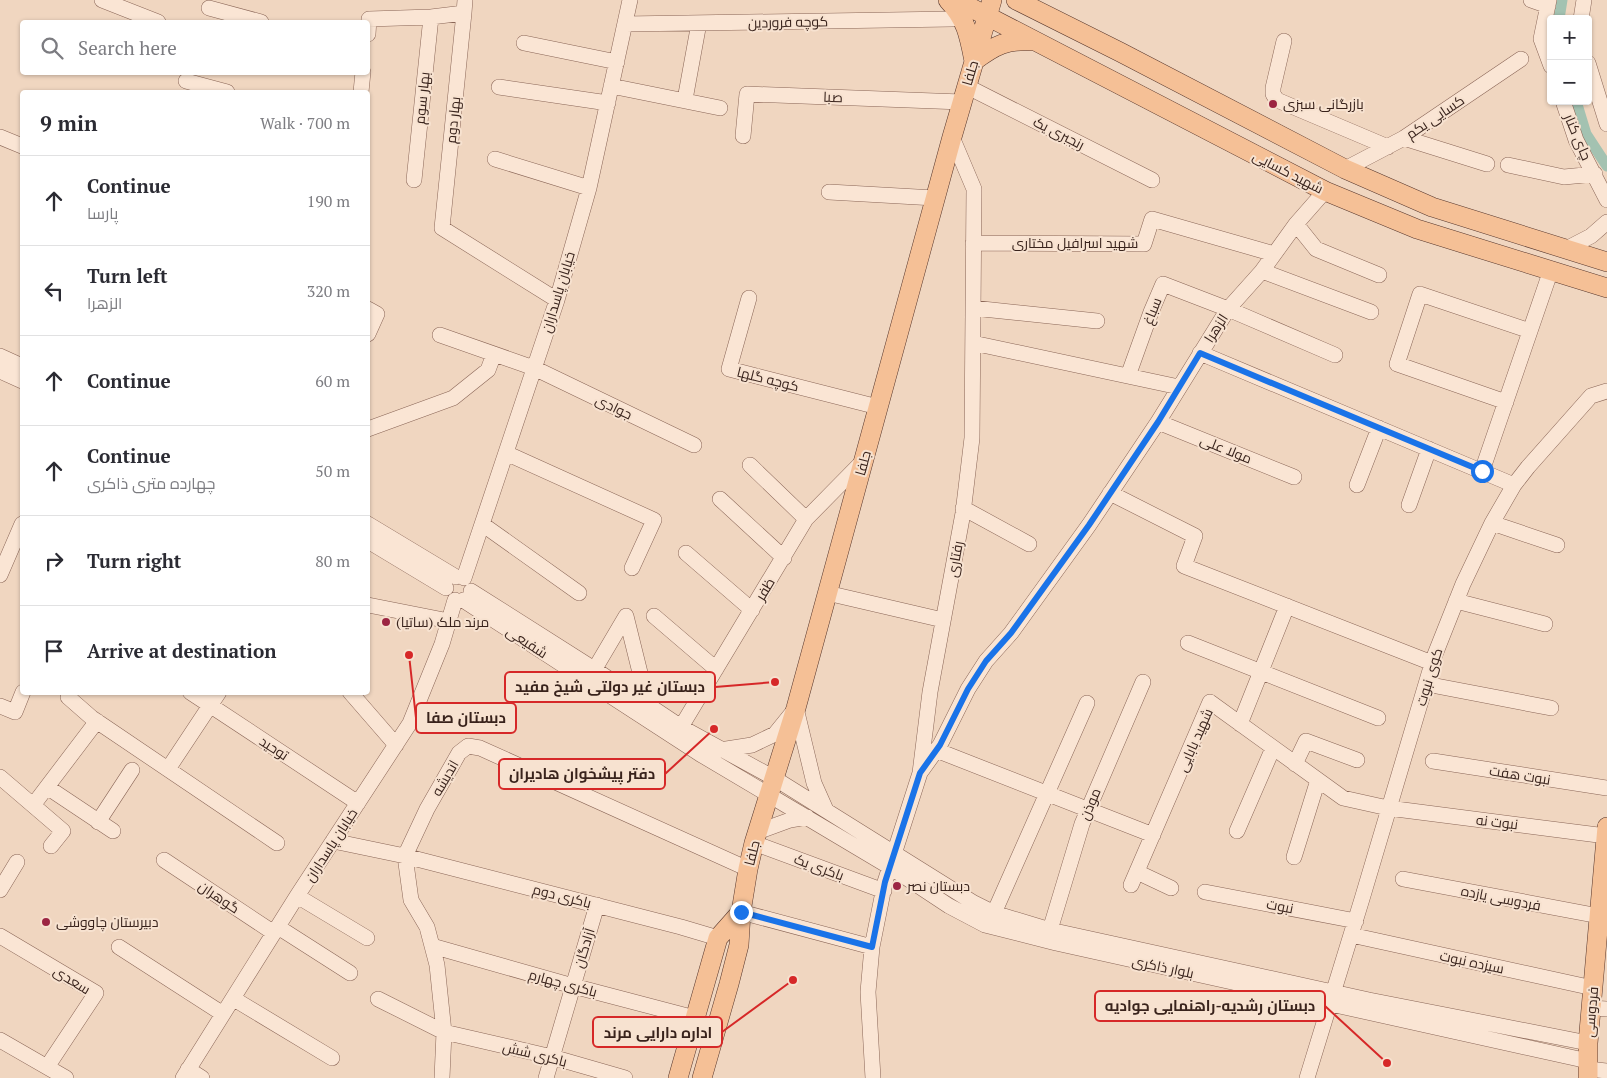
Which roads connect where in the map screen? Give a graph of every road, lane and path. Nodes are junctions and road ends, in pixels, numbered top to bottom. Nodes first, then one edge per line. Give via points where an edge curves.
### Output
1 (102, 0) edge
2 (630, 0) edge
3 (948, 0) edge
4 (956, 0) edge
5 (1016, 0) edge
6 (1531, 0) edge
7 (1584, 0) edge
8 (1548, 3) edge
9 (1032, 5) edge
10 (464, 6) edge
11 (989, 8) edge
12 (208, 10) edge
13 (1581, 15) edge
14 (431, 17) junction
15 (952, 19) dead end
16 (153, 20) edge
17 (252, 20) edge
18 (369, 20) edge
19 (699, 23) junction
20 (625, 24) junction
21 (1036, 41) junction
22 (1284, 41) dead end
23 (524, 42) dead end
24 (1120, 52) junction
25 (1521, 59) dead end
26 (1549, 60) edge
27 (974, 61) junction
28 (617, 62) junction
29 (363, 75) edge
30 (1103, 76) junction
31 (1592, 76) edge
32 (186, 82) edge
33 (611, 86) junction
34 (499, 87) dead end
35 (218, 90) edge
36 (361, 90) edge
37 (686, 94) dead end
38 (964, 94) junction
39 (608, 103) junction
40 (1564, 105) edge
41 (720, 108) dead end
42 (1607, 124) edge
43 (743, 136) dead end
44 (0, 137) edge
45 (952, 137) junction
46 (1404, 138) junction
47 (20, 145) edge
48 (1388, 147) junction
49 (495, 158) dead end
50 (1487, 164) dead end
51 (1508, 165) dead end
52 (1345, 169) junction
53 (1595, 174) junction
54 (414, 180) dead end
55 (1152, 180) dead end
56 (590, 188) junction
57 (1325, 191) junction
58 (829, 192) dead end
59 (935, 198) junction
60 (1607, 200) edge
61 (1607, 222) edge
62 (1296, 224) junction
63 (973, 243) junction
64 (1566, 249) junction
65 (1274, 254) junction
66 (1607, 262) edge
67 (1551, 270) junction
68 (1262, 271) junction
69 (1379, 275) dead end
70 (1607, 288) edge
71 (749, 298) dead end
72 (557, 300) junction
73 (973, 308) junction
74 (1228, 309) junction
75 (370, 310) edge
76 (1372, 312) dead end
77 (1097, 321) dead end
78 (370, 330) edge
79 (1530, 331) junction
80 (440, 335) dead end
81 (973, 343) junction
82 (1200, 353) junction
83 (494, 354) junction
84 (1335, 355) dead end
85 (0, 356) edge
86 (20, 365) edge
87 (534, 368) junction
88 (0, 371) edge
89 (1128, 376) junction
90 (20, 380) edge
91 (1179, 387) junction
92 (1607, 391) edge
93 (1591, 396) junction
94 (1607, 401) edge
95 (1506, 402) junction
96 (878, 407) junction
97 (1158, 422) junction
98 (370, 428) edge
99 (1379, 428) junction
100 (694, 445) dead end
101 (1429, 449) junction
102 (506, 453) junction
103 (863, 462) junction
104 (750, 465) dead end
105 (1482, 471) junction
106 (1294, 477) dead end
107 (1357, 485) dead end
108 (1514, 485) junction
109 (1110, 493) junction
110 (720, 499) dead end
111 (1409, 505) dead end
112 (964, 508) junction
113 (806, 519) junction
114 (1492, 523) junction
115 (482, 524) junction
116 (370, 525) edge
117 (20, 529) edge
118 (370, 542) edge
119 (1029, 544) dead end
120 (1558, 545) dead end
121 (686, 553) dead end
122 (784, 558) junction
123 (632, 568) dead end
124 (0, 575) edge
125 (459, 589) junction
126 (579, 593) dead end
127 (827, 593) junction
128 (1456, 601) junction
129 (370, 605) edge
130 (1287, 606) junction
131 (752, 610) junction
132 (654, 616) dead end
133 (943, 620) junction
134 (449, 621) junction
135 (1545, 624) dead end
136 (1188, 643) dead end
137 (1432, 663) junction
138 (716, 669) junction
139 (1261, 671) junction
140 (591, 675) junction
141 (1143, 682) dead end
142 (1426, 684) junction
143 (23, 695) edge
144 (194, 695) edge
145 (217, 695) edge
146 (353, 695) edge
147 (68, 697) dead end
148 (1087, 703) dead end
149 (0, 706) edge
150 (210, 706) junction
151 (648, 706) junction
152 (796, 708) junction
153 (1551, 708) dead end
154 (1378, 718) dead end
155 (97, 721) junction
156 (1240, 724) junction
157 (681, 727) junction
158 (396, 744) junction
159 (1273, 748) junction
160 (720, 750) junction
161 (936, 750) junction
162 (1357, 760) dead end
163 (1433, 762) dead end
164 (1295, 764) junction
165 (168, 769) junction
166 (132, 770) dead end
167 (920, 773) junction
168 (0, 776) edge
169 (1318, 780) junction
170 (46, 787) junction
171 (772, 787) junction
172 (1607, 788) edge
173 (1047, 793) junction
174 (358, 803) junction
175 (34, 804) junction
176 (1388, 808) junction
177 (826, 810) junction
178 (1088, 810) junction
179 (807, 817) junction
180 (98, 822) junction
181 (1607, 827) edge
182 (1237, 831) dead end
183 (112, 832) dead end
184 (1153, 835) junction
185 (1606, 836) edge
186 (756, 838) junction
187 (333, 841) junction
188 (277, 843) dead end
189 (51, 846) dead end
190 (406, 856) junction
191 (1294, 857) dead end
192 (164, 860) dead end
193 (892, 860) junction
194 (17, 862) dead end
195 (748, 869) junction
196 (1403, 879) dead end
197 (1172, 888) dead end
198 (0, 890) edge
199 (884, 891) junction
200 (1205, 892) dead end
201 (297, 896) junction
202 (597, 905) junction
203 (741, 912) junction
204 (1599, 916) junction
205 (990, 919) junction
206 (1353, 928) junction
207 (276, 930) junction
208 (1050, 930) junction
209 (0, 936) edge
210 (367, 938) dead end
211 (718, 938) junction
212 (432, 946) junction
213 (119, 947) dead end
214 (872, 947) junction
215 (1601, 955) edge
216 (350, 973) dead end
217 (573, 986) junction
218 (1593, 988) junction
219 (378, 998) dead end
220 (1332, 998) junction
221 (234, 999) junction
222 (1599, 1008) edge
223 (223, 1014) junction
224 (696, 1018) junction
225 (444, 1032) junction
226 (0, 1040) edge
227 (552, 1057) junction
228 (332, 1058) dead end
229 (1588, 1063) edge
230 (47, 1067) junction
231 (1607, 1071) edge
232 (186, 1074) edge
233 (66, 1078) edge
234 (202, 1078) edge
235 (442, 1078) edge
236 (546, 1078) edge
237 (625, 1078) edge
238 (678, 1078) edge
239 (702, 1078) edge
240 (873, 1078) edge
241 (1307, 1078) edge

1 - 16 street
2 - 20 street, خیابان پاسداران
3 - 27 main road via 966,24
4 - 11 main road, شهید کسایی
5 - 9 main road, شهید کسایی
6 - 8 street
7 - 13 street
8 - 26 street via 1542,39
9 - 24 main road, شهید کسایی
10 - 14 street
10 - 72 street, بهار دوم via 442,228
11 - 21 main road, شهید کسایی
11 - 27 main road, جلفا
12 - 17 street
14 - 18 street
14 - 54 street, بهار سوم
15 - 19 street, کوچه فروردین
19 - 20 street, کوچه فروردین
19 - 37 street
20 - 28 street, خیابان پاسداران
21 - 27 main road via 1003,42
21 - 30 main road, شهید کسایی
22 - 48 street via 1273,88 1277,100
23 - 28 street
24 - 30 main road via 1111,52 1104,58
24 - 52 main road, شهید کسایی
25 - 46 street, کسایی یکم
27 - 38 main road, جلفا
28 - 33 street, خیابان پاسداران
29 - 36 street
30 - 57 main road, شهید کسایی
31 - 42 street
32 - 35 street
33 - 39 street, خیابان پاسداران
33 - 41 street
34 - 39 street
38 - 43 street, صبا via 747,94
38 - 45 main road, جلفا
38 - 55 street, رنجبری یک
39 - 56 street, خیابان پاسداران
40 - 53 street, چای کنار via 1576,140
44 - 47 street
45 - 59 main road, جلفا
45 - 63 street, رفتاری via 974,189
46 - 48 street, کسایی یکم
46 - 50 street
48 - 52 street, کسایی یکم
49 - 56 street
51 - 53 street via 1564,178
52 - 64 main road, شهید کسایی via 1432,207
53 - 60 street, چای کنار
56 - 72 street, خیابان پاسداران
57 - 62 street, الزهرا
57 - 67 main road, شهید کسایی via 1417,228
58 - 59 street
59 - 96 main road, جلفا
61 - 64 street via 1591,236
62 - 65 street, الزهرا
62 - 69 street via 1316,249
63 - 65 street, شهید اسرافیل مختاری via 1144,244 1152,218
63 - 73 street, رفتاری
64 - 66 main road, شهید کسایی
65 - 68 street, الزهرا
67 - 70 main road, شهید کسایی
67 - 79 street
68 - 74 street, الزهرا
68 - 76 street
71 - 96 street, کوچه گلها via 729,369
72 - 87 street, خیابان پاسداران
73 - 77 street
73 - 81 street, رفتاری
74 - 82 street, الزهرا
74 - 84 street
74 - 89 street, سباغ via 1163,284
75 - 78 street via 377,314
79 - 95 street
79 - 95 street via 1420,294 1397,364
80 - 83 street, جوادی
81 - 89 street
81 - 112 street, رفتاری via 972,438
82 - 91 street, الزهرا
82 - 99 street
83 - 87 street, جوادی
83 - 98 street via 488,370 453,398
85 - 86 street
87 - 100 street, جوادی
87 - 102 street, خیابان پاسداران
88 - 90 street
89 - 91 street
91 - 97 street, الزهرا
92 - 93 street
93 - 94 street
93 - 108 street, کوی نبوت
95 - 105 street
96 - 103 main road, جلفا
97 - 106 street, مولا علی
97 - 109 street, الزهرا
99 - 101 street
99 - 107 street
101 - 105 street
101 - 111 street
102 - 115 street, خیابان پاسداران
102 - 123 street via 654,520
103 - 113 street, ظفر
103 - 127 main road, جلفا
104 - 113 street
105 - 108 street
108 - 114 street, کوی نبوت
109 - 130 street via 1195,536 1184,566
109 - 161 street, الزهرا via 1011,633 986,661
110 - 122 street
112 - 119 street
112 - 133 street, رفتاری
113 - 122 street, ظفر
114 - 120 street
114 - 128 street, کوی نبوت
115 - 125 street, خیابان پاسداران
115 - 126 street
116 - 125 street
117 - 124 street
118 - 125 street
121 - 131 street
122 - 131 street, ظفر
125 - 134 street, خیابان پاسداران
125 - 140 street, شفیعی
127 - 133 street
127 - 152 main road, جلفا
128 - 135 street
128 - 137 street, کوی نبوت
129 - 134 street
130 - 137 street
130 - 139 street
131 - 138 street, ظفر
132 - 138 street
133 - 167 street, رفتاری
134 - 158 street, خیابان پاسداران via 410,723
136 - 139 street
137 - 142 street, کوی نبوت
138 - 157 street, ظفر
139 - 154 street
139 - 156 street
140 - 151 street, شفیعی
140 - 151 street via 626,616
140 - 171 street, شفیعی via 700,754
141 - 178 street, موذن
142 - 153 street
142 - 176 street, کوی نبوت
143 - 149 street via 15,712
144 - 150 street, توحید
145 - 150 street
146 - 158 street
147 - 155 street
148 - 173 street
150 - 165 street
150 - 174 street, توحید
151 - 157 street, شفیعی
152 - 160 street via 775,734 752,745
152 - 171 main road, جلفا
152 - 177 street via 814,782
155 - 165 street
155 - 170 street
156 - 159 street, شهید بابایی
156 - 184 street, شهید بابایی via 1210,702
157 - 160 street, شفیعی
158 - 174 street, خیابان پاسداران
159 - 164 street, شهید بابایی
159 - 182 street
160 - 171 street, شفیعی
161 - 167 street, الزهرا
161 - 173 street
162 - 164 street via 1306,741
163 - 172 street, نبوت هفت
164 - 169 street, شهید بابایی
165 - 188 street
166 - 180 street
167 - 193 street
168 - 175 street
169 - 176 street, شهید بابایی via 1343,798
169 - 191 street
170 - 175 street
170 - 180 street
171 - 177 street, بلوار ذاکری
171 - 179 street, بلوار ذاکری
171 - 186 main road, جلفا
173 - 178 street
173 - 205 street
174 - 187 street, خیابان پاسداران
175 - 189 street via 63,830
176 - 185 street, نبوت نه
176 - 206 street, کوی نبوت
177 - 193 street, بلوار ذاکری
178 - 184 street
178 - 208 street, موذن
179 - 186 street via 790,820
179 - 193 street, بلوار ذاکری
180 - 183 street
181 - 185 main road, فردوسی
184 - 197 street, شهید بابایی via 1134,879
185 - 204 main road, فردوسی
186 - 195 main road, جلفا
186 - 199 street, باکری یک
187 - 190 street, باکری دوم
187 - 201 street, خیابان پاسداران
190 - 195 street, اندیشه via 427,809 459,753 468,746 480,748
190 - 202 street, باکری دوم
190 - 212 street, اندیشه via 410,900 427,927
192 - 207 street, گوهران
193 - 199 street
193 - 205 street, بلوار ذاکری via 949,906
194 - 198 street
195 - 203 main road, جلفا
196 - 204 street, فردوسی یازده
199 - 214 street
200 - 206 street, نبوت
201 - 207 street, خیابان پاسداران
201 - 210 street
202 - 211 street, باکری دوم
202 - 217 street, آزادگان
203 - 211 main road
203 - 214 street
203 - 239 main road, جلفا via 736,955
204 - 215 main road, فردوسی
205 - 208 street, بلوار ذاکری
205 - 220 street, بلوار ذاکری via 1056,943
206 - 218 street, سیزده نبوت
206 - 220 street, کوی نبوت
207 - 216 street, گوهران
207 - 221 street, خیابان پاسداران
208 - 220 street, بلوار ذاکری
209 - 230 street, سعدی via 96,993
211 - 224 main road
212 - 217 street, باکری چهارم
212 - 225 street, اندیشه
213 - 223 street
214 - 240 street via 868,992
215 - 218 main road, فردوسی
217 - 224 street, باکری چهارم
217 - 227 street, آزادگان
218 - 222 main road, فردوسی
219 - 225 street, باکری شش
220 - 229 street, بلوار ذاکری
220 - 241 street, کوی نبوت
221 - 223 street, خیابان پاسداران
221 - 228 street
222 - 229 main road, فردوسی
223 - 232 street, خیابان پاسداران
224 - 238 main road
225 - 227 street, باکری شش
225 - 235 street, اندیشه
226 - 230 street
227 - 236 street, آزادگان
227 - 237 street, باکری شش
229 - 231 street, بلوار ذاکری
230 - 233 street
232 - 234 street

